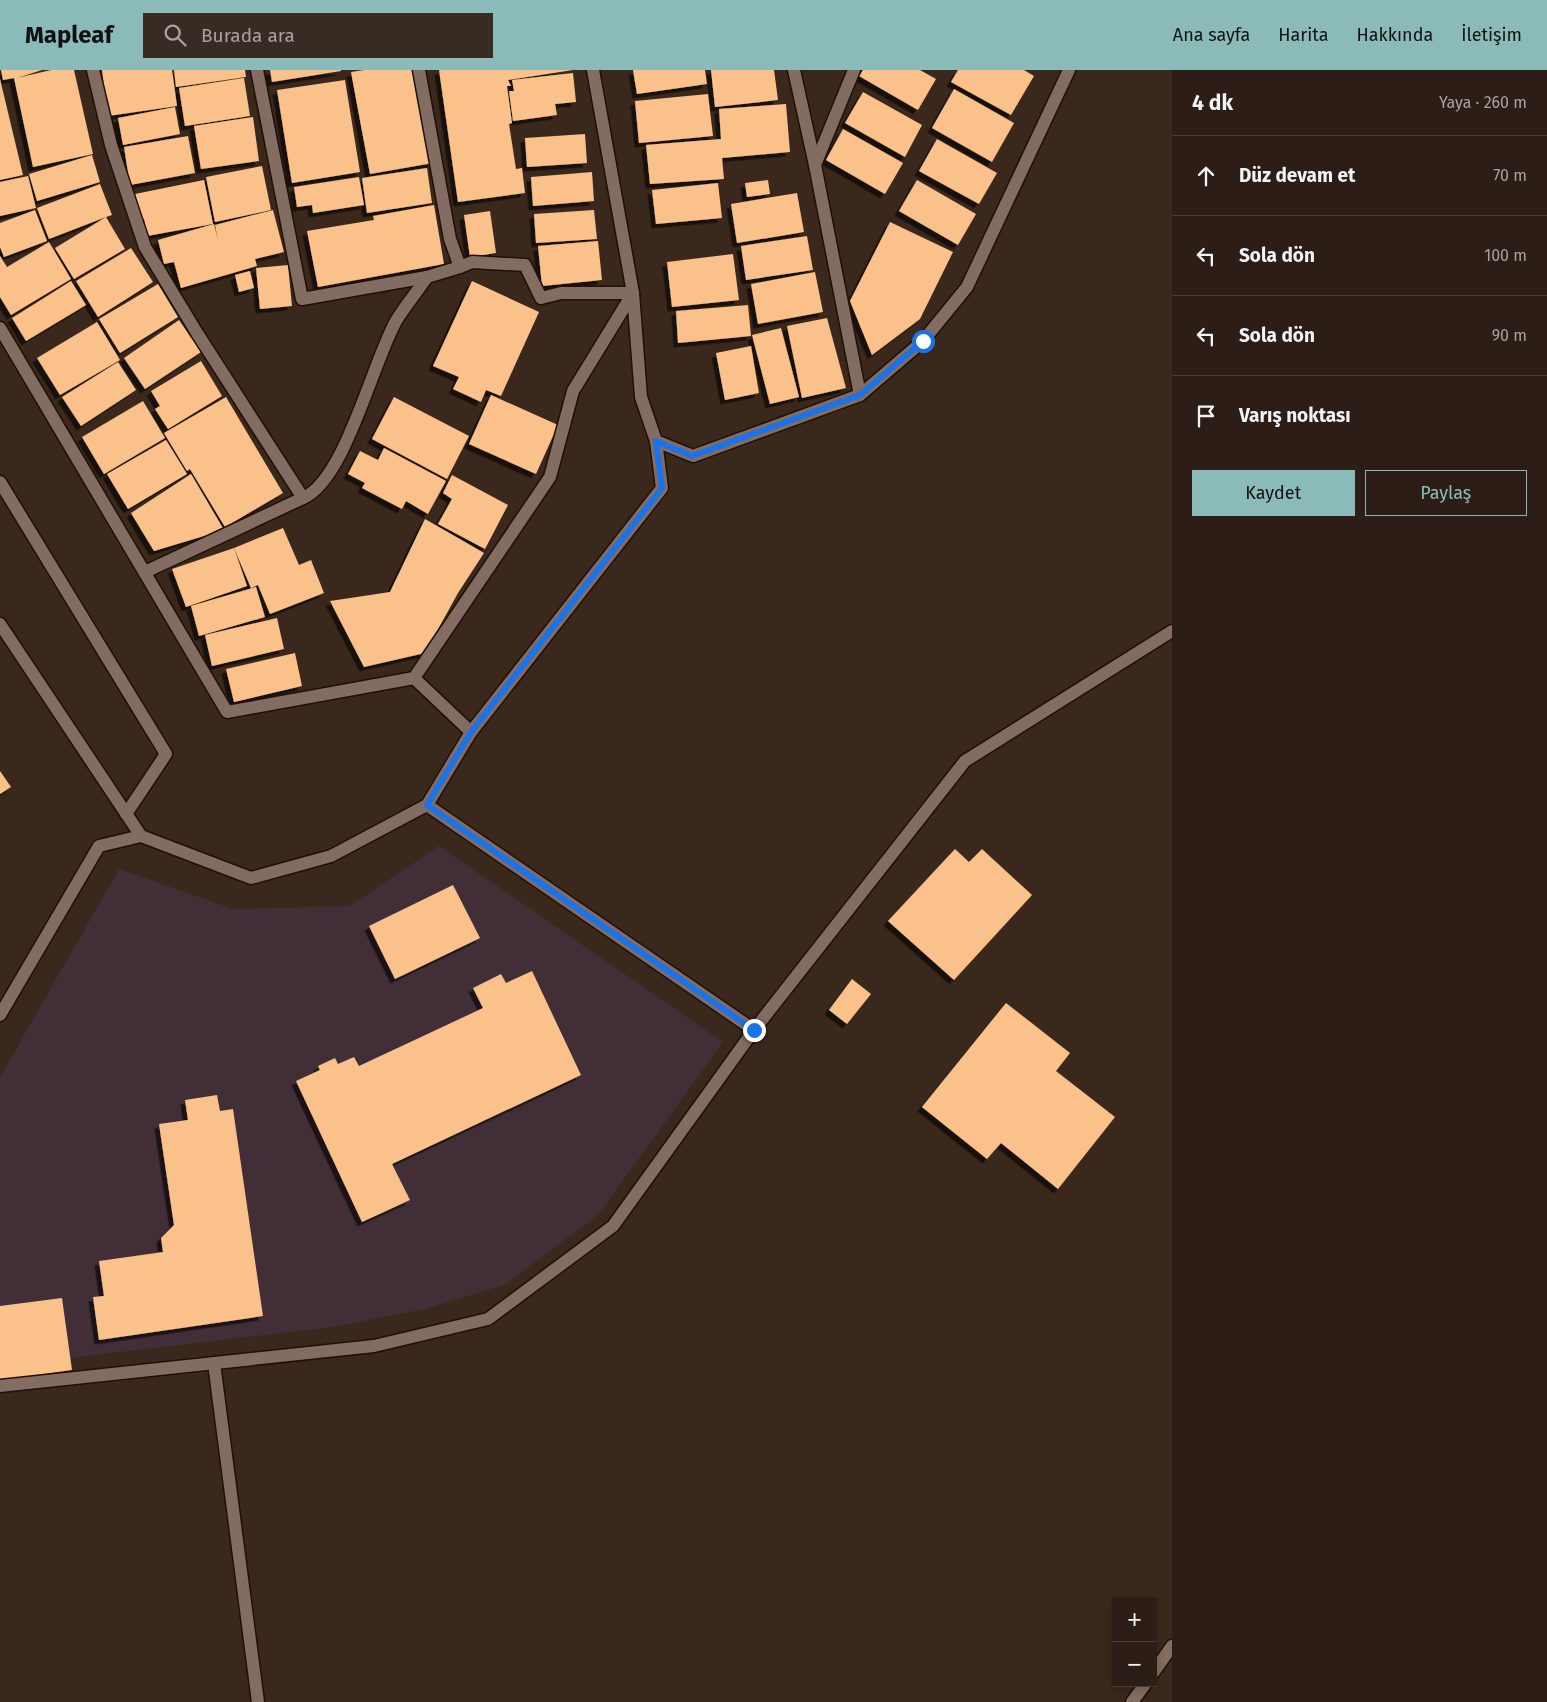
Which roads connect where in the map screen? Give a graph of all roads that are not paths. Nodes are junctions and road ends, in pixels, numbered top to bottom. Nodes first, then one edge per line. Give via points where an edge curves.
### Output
1 (93, 70) edge
2 (257, 70) edge
3 (419, 70) edge
4 (592, 70) edge
5 (794, 70) edge
6 (854, 70) edge
7 (1069, 70) edge
8 (815, 164) junction
9 (460, 267) junction
10 (427, 277) junction
11 (632, 293) junction
12 (0, 328) edge
13 (860, 395) junction
14 (656, 441) junction
15 (0, 482) edge
16 (303, 498) junction
17 (145, 572) junction
18 (0, 624) edge
19 (1172, 631) edge
20 (414, 678) junction
21 (471, 732) junction
22 (427, 805) junction
23 (126, 814) junction
24 (141, 836) junction
25 (0, 1015) edge
26 (754, 1030) junction
27 (214, 1363) junction
28 (0, 1386) edge
29 (1172, 1646) edge
30 (1157, 1667) edge
31 (1143, 1687) edge
32 (258, 1702) edge
33 (1132, 1702) edge

1 - 16 street via 111,145 145,247
2 - 10 street via 302,299
3 - 9 street via 450,239
4 - 11 street
5 - 8 street
6 - 8 street
7 - 13 street via 967,287 923,341
8 - 13 street
9 - 10 street
9 - 11 street via 472,262 525,265 541,298 561,293
10 - 16 street via 396,322 334,467 314,493
11 - 14 street via 642,397
11 - 20 street via 573,391 550,477
12 - 17 street
13 - 14 street via 692,456
14 - 21 street via 662,488
15 - 23 street via 166,754
16 - 17 street
17 - 20 street via 227,712
18 - 23 street
19 - 26 street via 965,761
20 - 21 street
21 - 22 street
22 - 24 street via 331,856 251,878
22 - 26 street
23 - 24 street
24 - 25 street via 99,846
26 - 27 street via 613,1226 488,1319 374,1346
27 - 28 street
27 - 32 street
29 - 30 street
31 - 33 street

